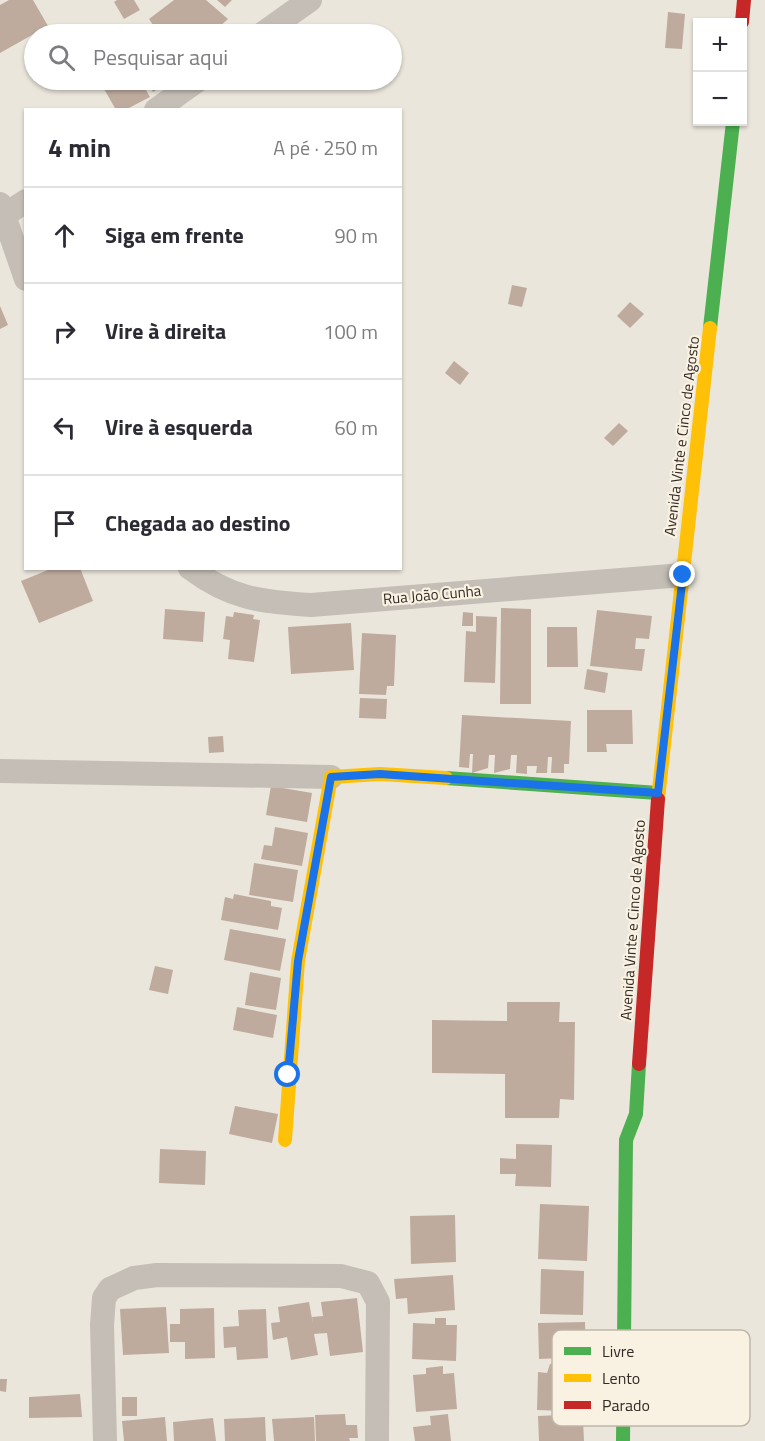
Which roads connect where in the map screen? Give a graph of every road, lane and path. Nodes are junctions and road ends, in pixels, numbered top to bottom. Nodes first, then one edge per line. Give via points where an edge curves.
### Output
1 (310, 0) edge
2 (744, 0) edge
3 (742, 18) edge
4 (276, 24) edge
5 (184, 90) edge
6 (159, 108) edge
7 (733, 126) edge
8 (24, 202) edge
9 (1, 213) edge
10 (24, 274) edge
11 (193, 570) edge
12 (683, 575) junction
13 (0, 771) edge
14 (331, 777) junction
15 (658, 793) junction
16 (636, 1114) junction
17 (642, 1131) dead end
18 (285, 1140) dead end
19 (624, 1330) edge
20 (623, 1426) edge
21 (105, 1441) edge
22 (376, 1441) edge
23 (623, 1441) edge

1 - 4 street
2 - 3 main road
5 - 6 street
7 - 12 main road, Avenida Vinte e Cinco de Agosto
8 - 9 street
9 - 10 street
11 - 12 street, Rua João Cunha via 213,586 261,602 311,604
12 - 15 main road, Avenida Vinte e Cinco de Agosto
13 - 14 street
14 - 15 main road via 380,774
14 - 18 main road via 298,961
15 - 16 main road, Avenida Vinte e Cinco de Agosto
16 - 17 main road, Avenida Vinte e Cinco de Agosto
16 - 19 main road, Avenida Vinte e Cinco de Agosto via 626,1140
20 - 23 main road, Avenida Vinte e Cinco de Agosto
21 - 22 street via 104,1298 119,1282 157,1275 341,1276 368,1283 378,1302

